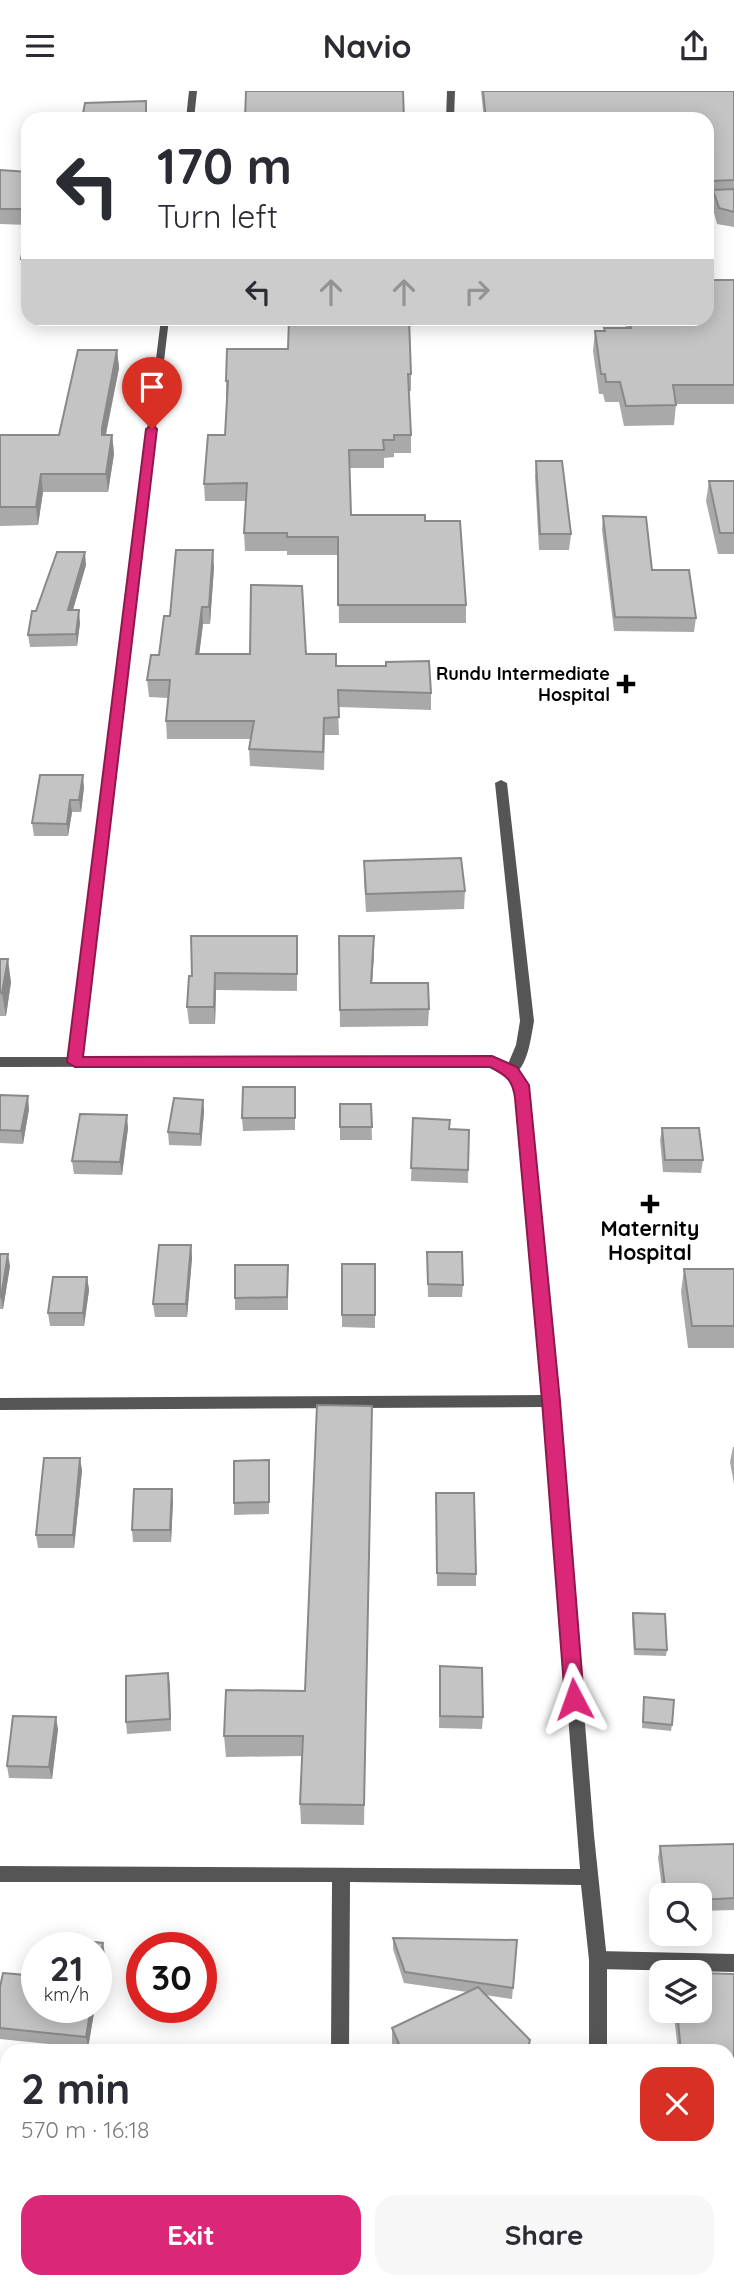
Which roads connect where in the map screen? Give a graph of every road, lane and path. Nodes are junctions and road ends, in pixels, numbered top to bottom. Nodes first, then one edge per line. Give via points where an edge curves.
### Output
1 (193, 91) edge
2 (451, 91) edge
3 (191, 112) edge
4 (450, 112) edge
5 (734, 200) edge
6 (714, 201) edge
7 (164, 326) edge
8 (501, 783) dead end
9 (0, 1062) edge
10 (75, 1062) junction
11 (512, 1071) junction
12 (551, 1401) junction
13 (0, 1404) edge
14 (0, 1874) edge
15 (341, 1874) junction
16 (590, 1877) junction
17 (598, 1960) junction
18 (734, 1963) edge
19 (340, 2044) edge
20 (598, 2044) edge

1 - 3 street
2 - 4 street
5 - 6 street
7 - 10 street
8 - 11 street via 527,1021
9 - 10 street
10 - 11 street via 492,1061
11 - 12 street via 521,1085
12 - 13 street
12 - 16 street
14 - 15 street
15 - 16 street
15 - 19 street
16 - 17 street
17 - 18 street
17 - 20 street

